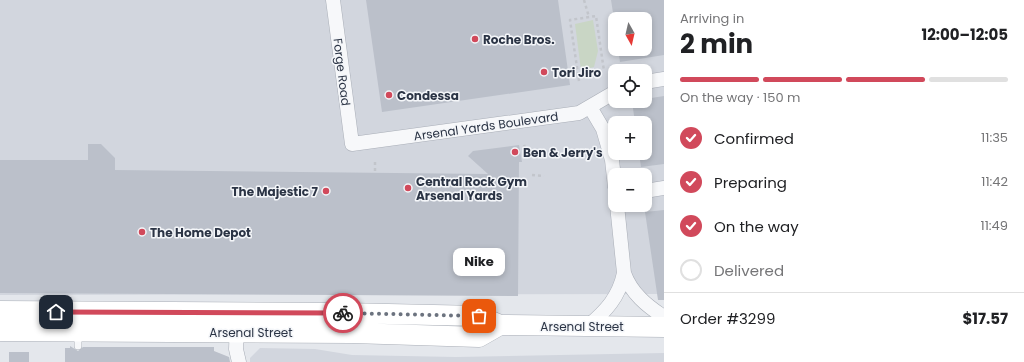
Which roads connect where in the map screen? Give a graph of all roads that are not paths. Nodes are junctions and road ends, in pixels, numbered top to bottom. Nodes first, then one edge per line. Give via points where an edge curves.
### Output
1 (333, 0) edge
2 (664, 79) edge
3 (652, 81) edge
4 (608, 96) edge
5 (590, 107) junction
6 (352, 144) joint
7 (613, 168) edge
8 (664, 188) edge
9 (652, 190) edge
10 (618, 212) edge
11 (624, 273) junction
12 (0, 311) edge
13 (664, 317) edge
14 (237, 323) junction
15 (588, 326) junction
16 (664, 327) edge
17 (0, 331) edge
18 (239, 362) edge

1 - 6 street, Forge Road
2 - 3 street
4 - 5 street, Arsenal Yards Boulevard
5 - 6 street, Arsenal Yards Boulevard via 574,114
5 - 7 street via 603,129
8 - 9 street
10 - 11 street
11 - 13 street via 640,299
11 - 15 street via 615,298
12 - 14 main road, Arsenal Street
14 - 15 main road, Arsenal Street via 479,316 500,325
14 - 17 main road, Arsenal Street via 78,339
14 - 18 street via 236,350
15 - 16 main road, Arsenal Street

